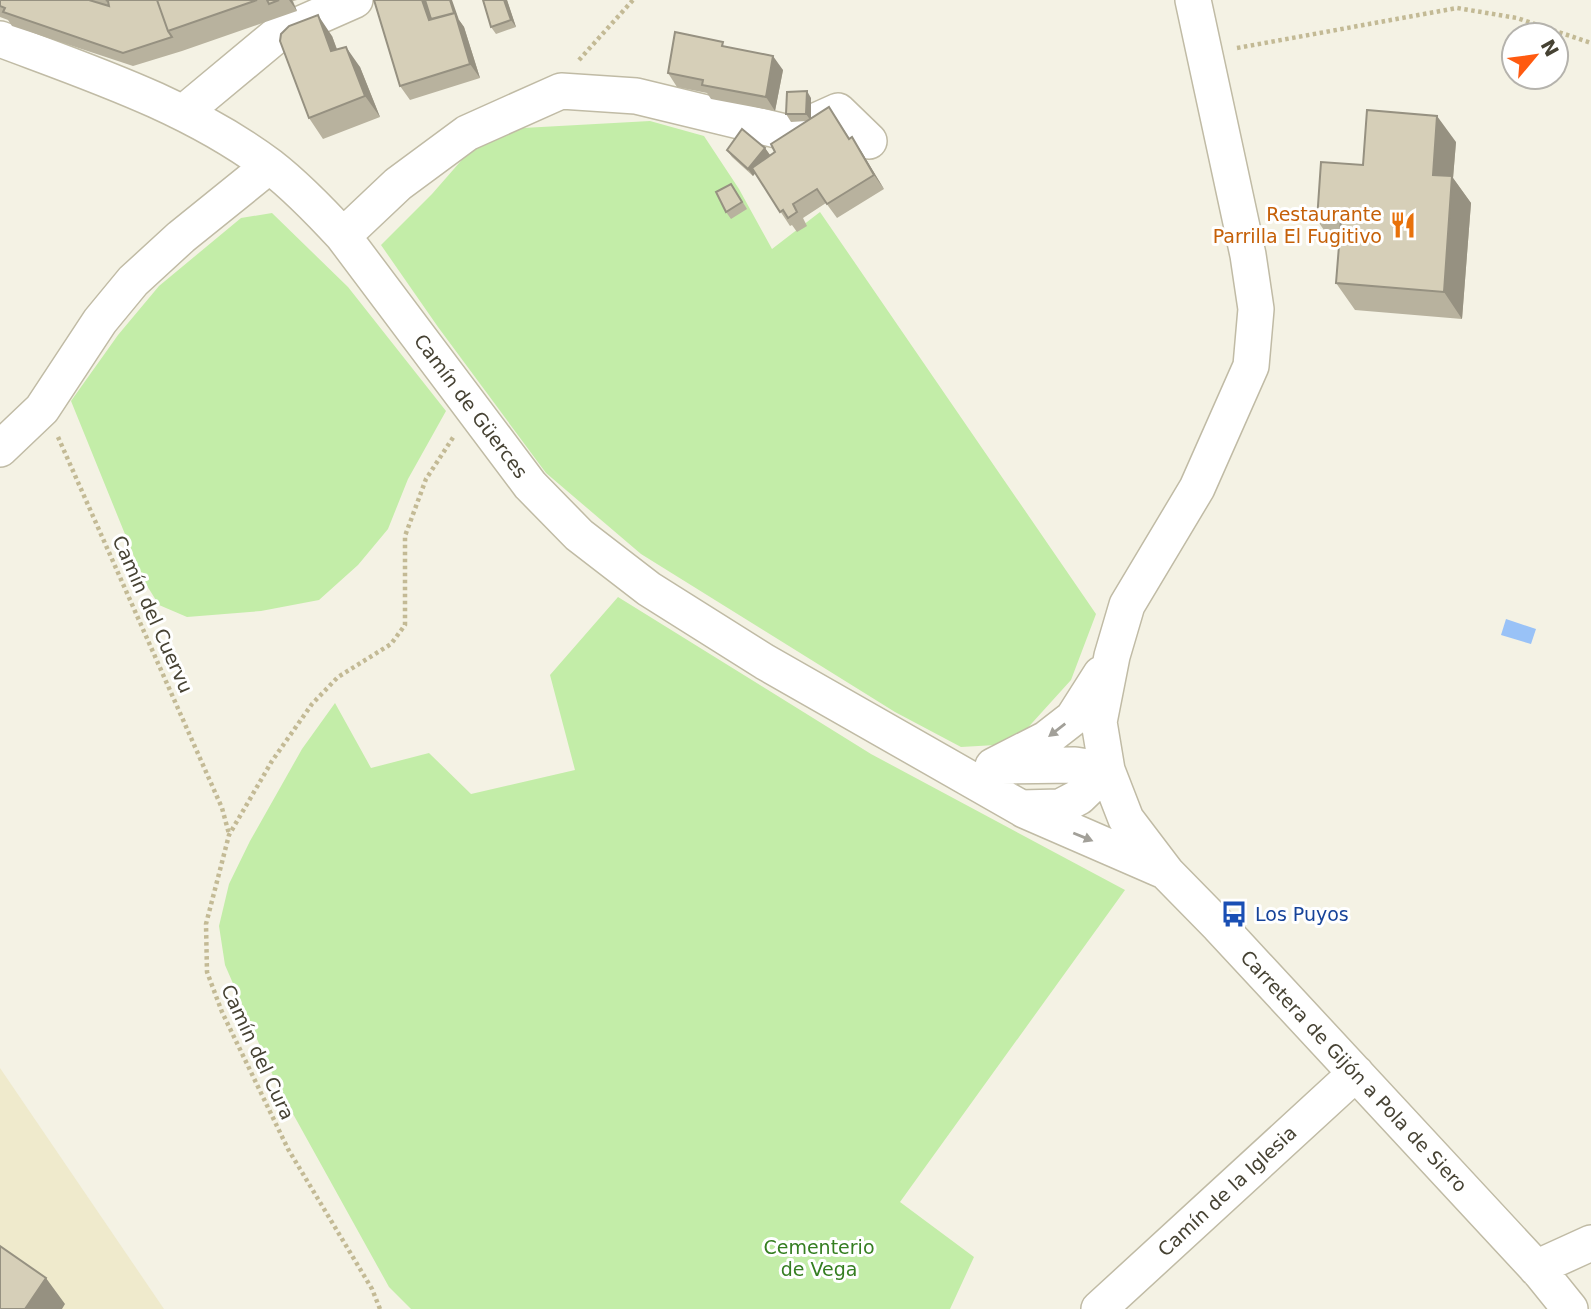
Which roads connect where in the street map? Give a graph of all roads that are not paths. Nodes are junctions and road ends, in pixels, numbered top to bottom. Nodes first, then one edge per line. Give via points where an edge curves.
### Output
1 (355, 0) edge
2 (1193, 0) edge
3 (0, 39) edge
4 (183, 113) junction
5 (869, 141) dead end
6 (269, 166) junction
7 (343, 236) junction
8 (0, 449) edge
9 (1112, 656) junction
10 (993, 766) junction
11 (955, 770) junction
12 (1107, 770) junction
13 (1021, 808) junction
14 (1167, 873) junction
15 (1356, 1073) junction
16 (1591, 1243) edge
17 (1536, 1268) junction
18 (1099, 1309) edge
19 (1570, 1309) edge

1 - 4 street via 278,34
2 - 9 street, Carretera de Gijón a Pola de Siero via 1248,255 1256,309 1251,366 1197,488 1127,605
3 - 4 street, Camín de Güerces via 111,80
4 - 6 street, Camín de Güerces
5 - 7 street via 838,111 789,133 636,96 561,91 467,133 398,184
6 - 7 street, Camín de Güerces
6 - 8 street via 133,281 100,321 42,409
7 - 11 street, Camín de Güerces via 530,485 579,535 649,589 765,662
9 -> 10 street via 1073,718 1046,739
9 - 12 street, Carretera de Gijón a Pola de Siero via 1098,722
10 - 11 street
10 - 12 street via 1075,765
11 - 13 street, Camín de Güerces
12 - 13 street via 1079,797 1060,807
12 - 14 street, Carretera de Gijón a Pola de Siero via 1126,820
13 -> 14 street, Camín de Güerces
14 - 15 street, Carretera de Gijón a Pola de Siero
15 - 17 street, Carretera de Gijón a Pola de Siero
15 - 18 street, Camín de la Iglesia
16 - 17 street
17 - 19 street, Carretera de Gijón a Pola de Siero

